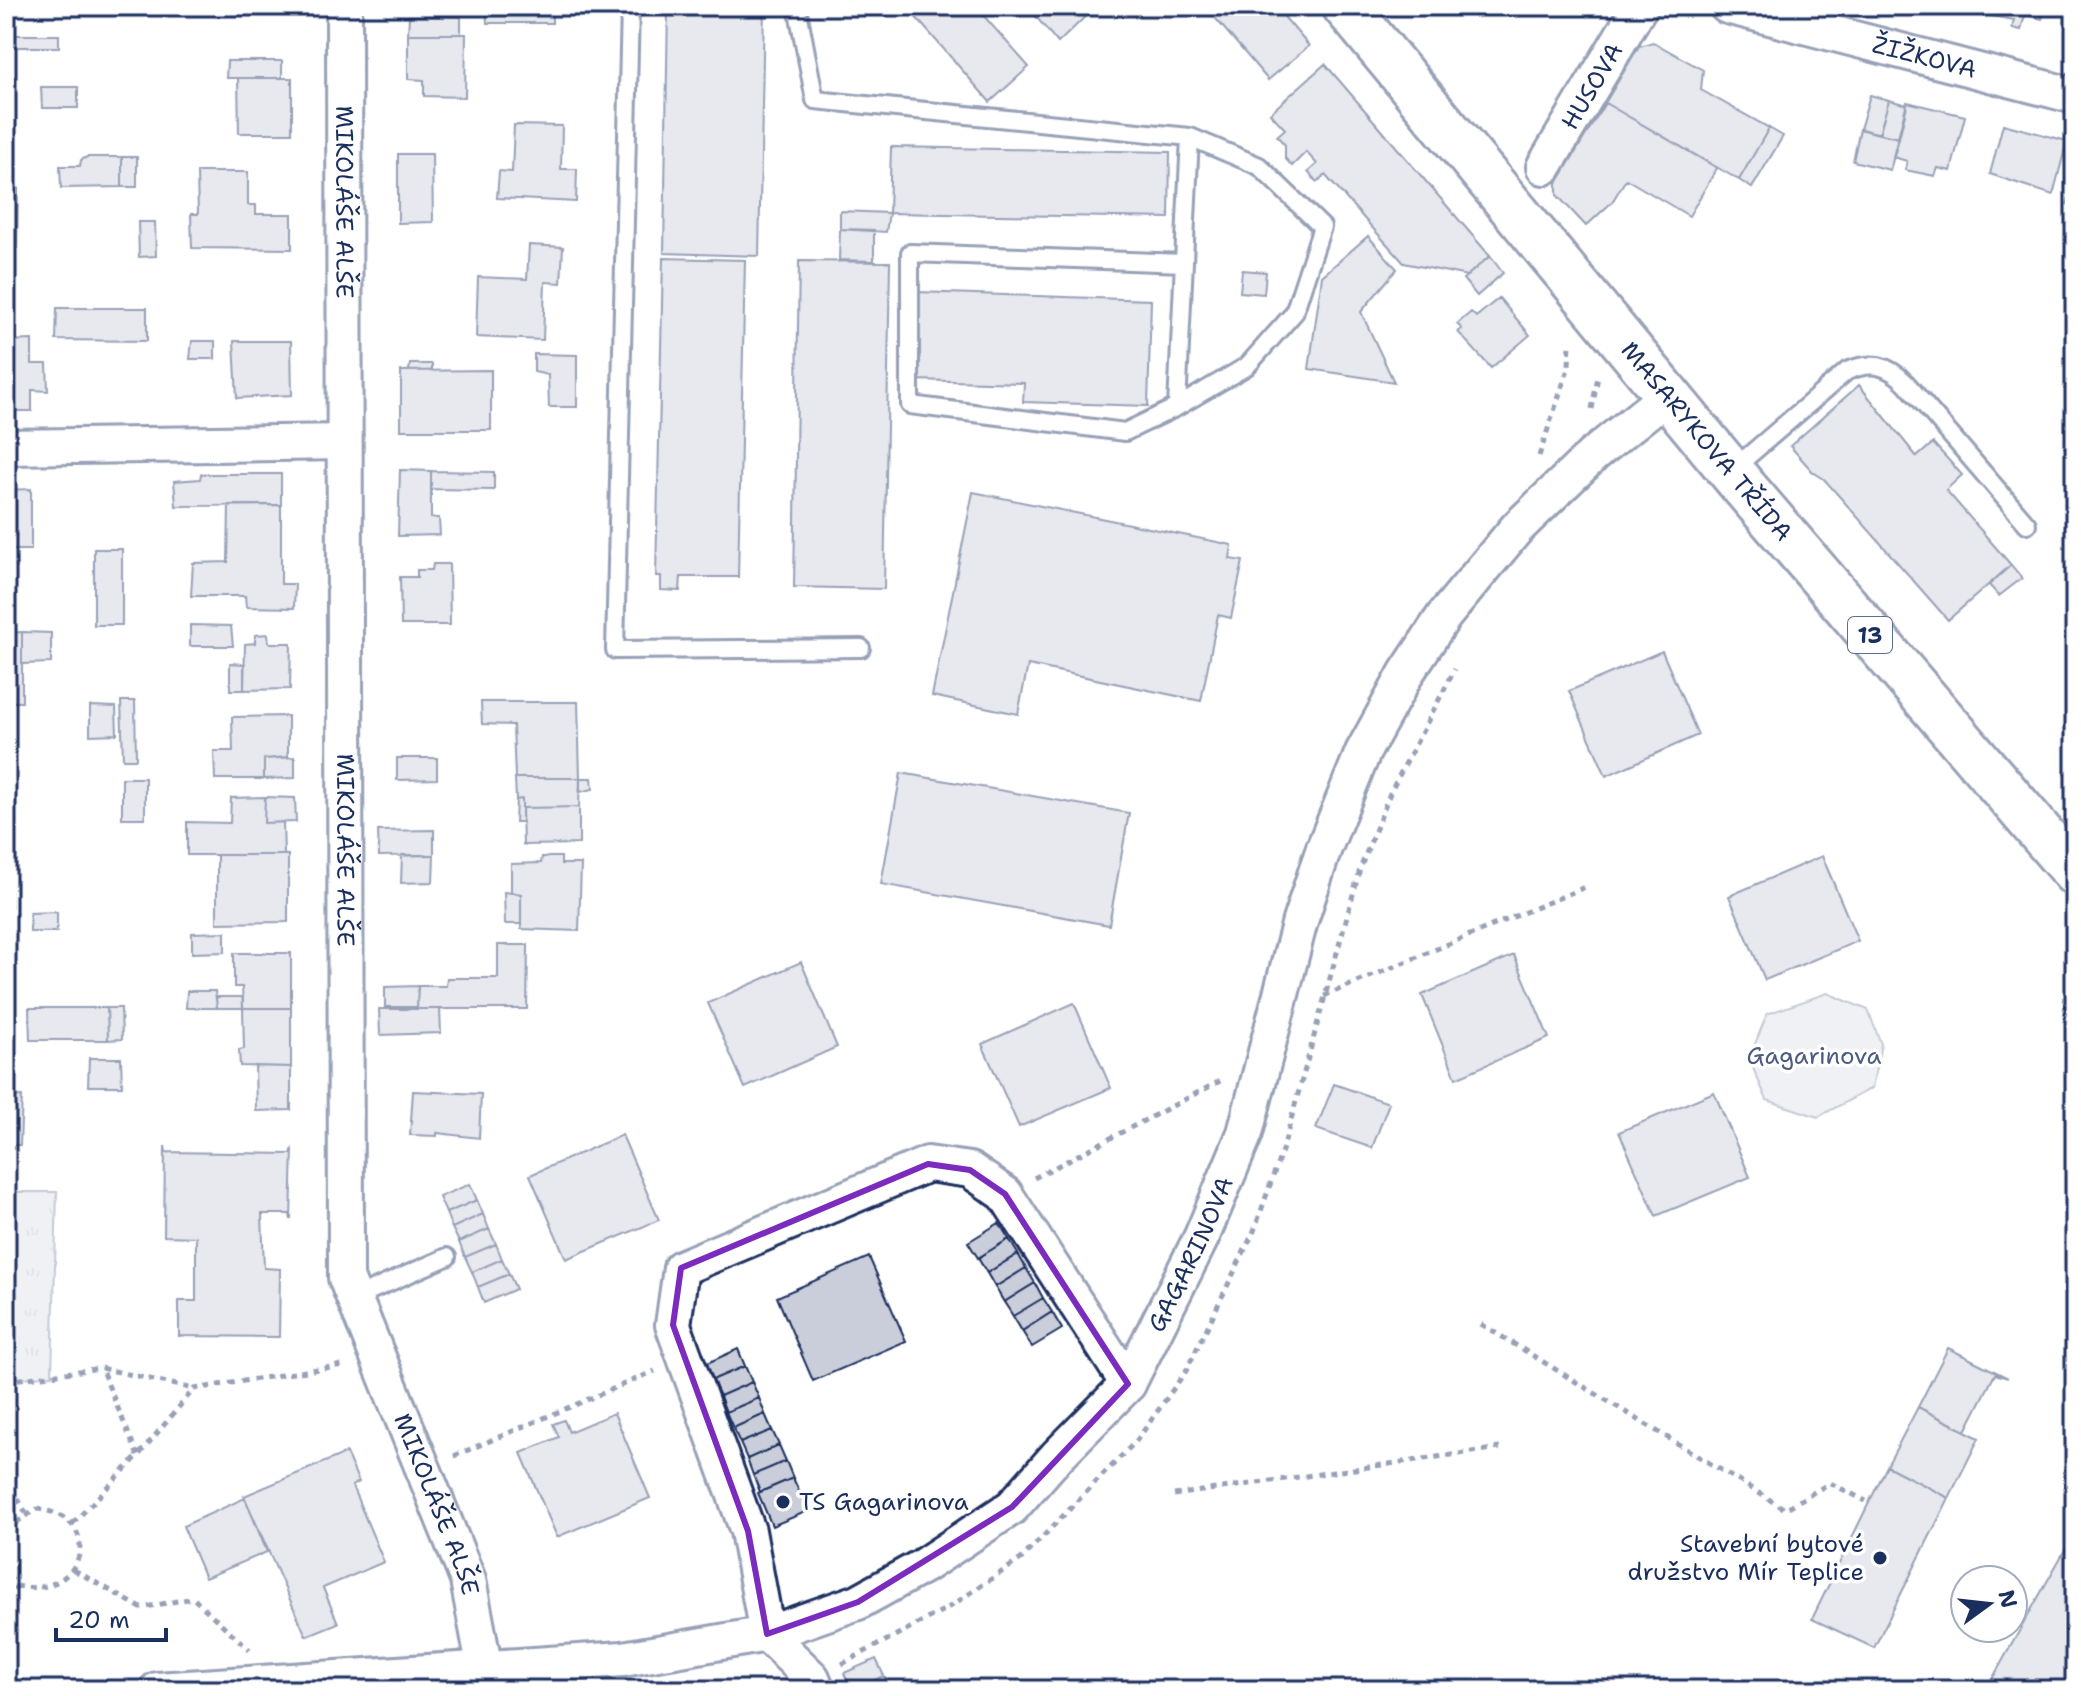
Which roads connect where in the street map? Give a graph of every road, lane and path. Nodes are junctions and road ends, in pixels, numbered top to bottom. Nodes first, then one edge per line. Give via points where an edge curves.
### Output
1 (344, 6) edge
2 (630, 6) edge
3 (797, 6) edge
4 (1345, 6) edge
5 (1640, 6) edge
6 (1727, 6) edge
7 (2075, 96) edge
8 (1190, 137) junction
9 (1544, 167) dead end
10 (1184, 263) junction
11 (1570, 330) dead end
12 (1668, 395) junction
13 (1177, 407) junction
14 (344, 442) junction
15 (6, 447) edge
16 (1535, 469) dead end
17 (1730, 471) junction
18 (2027, 524) dead end
19 (861, 648) dead end
20 (2075, 873) edge
21 (1585, 887) dead end
22 (1324, 996) dead end
23 (1256, 1082) junction
24 (1005, 1194) junction
25 (447, 1257) dead end
26 (354, 1298) junction
27 (1481, 1324) dead end
28 (685, 1358) junction
29 (379, 1360) junction
30 (101, 1368) junction
31 (6, 1381) edge
32 (1128, 1384) junction
33 (194, 1389) junction
34 (1500, 1448) dead end
35 (138, 1456) junction
36 (423, 1468) junction
37 (6, 1477) edge
38 (1174, 1495) dead end
39 (1866, 1501) dead end
40 (26, 1513) junction
41 (73, 1523) junction
42 (6, 1529) edge
43 (74, 1570) junction
44 (6, 1573) edge
45 (17, 1586) junction
46 (6, 1600) edge
47 (767, 1634) junction
48 (485, 1670) junction
49 (254, 1683) junction
50 (312, 1684) edge
51 (157, 1690) edge
52 (817, 1690) edge

1 - 14 street, MIKOLÁŠE ALŠE
2 - 19 lane via 615,650
3 - 8 lane via 815,100
4 - 12 main road, MASARYKOVA TŘÍDA / 13
5 - 9 street, HUSOVA
6 - 7 street, ŽIŽKOVA
8 - 10 lane
8 - 13 lane via 1259,166 1322,227 1294,313 1247,366
10 - 13 lane
10 - 13 lane via 910,253 910,405 1125,432
11 - 16 path via 1569,366
12 - 17 main road, MASARYKOVA TŘÍDA / 13
12 - 23 street, GAGARINOVA via 1593,455 1517,528 1444,616 1407,672 1363,752 1324,848
14 - 15 street
14 - 26 street, MIKOLÁŠE ALŠE via 346,1278
17 - 18 lane via 1847,371 1884,366 1906,383
17 - 20 main road, MASARYKOVA TŘÍDA / 13
21 - 22 path
23 - 24 path via 1223,1079
23 - 32 street, GAGARINOVA via 1245,1133 1214,1207
24 - 28 street via 970,1170 928,1164 681,1268 673,1325
24 - 32 street
25 - 26 lane
26 - 29 street, MIKOLÁŠE ALŠE
27 - 39 path via 1785,1509 1830,1483
28 - 36 path
28 - 47 street via 748,1531
29 - 33 path
29 - 36 street, MIKOLÁŠE ALŠE
30 - 31 path
30 - 33 path
30 - 35 path
32 - 47 street, GAGARINOVA via 1012,1507 858,1602
33 - 35 path
34 - 38 path
35 - 41 path
36 - 48 street, MIKOLÁŠE ALŠE via 468,1580
37 - 40 path
40 - 41 path via 50,1510
40 - 42 path
41 - 43 path via 80,1558
43 - 45 path via 54,1584
43 - 49 path via 141,1608 193,1598 249,1647
44 - 45 path
45 - 46 path
47 - 48 street, GAGARINOVA via 623,1659
47 - 52 street via 812,1678
48 - 50 street, GAGARINOVA
49 - 50 street, GAGARINOVA
49 - 51 street, GAGARINOVA

